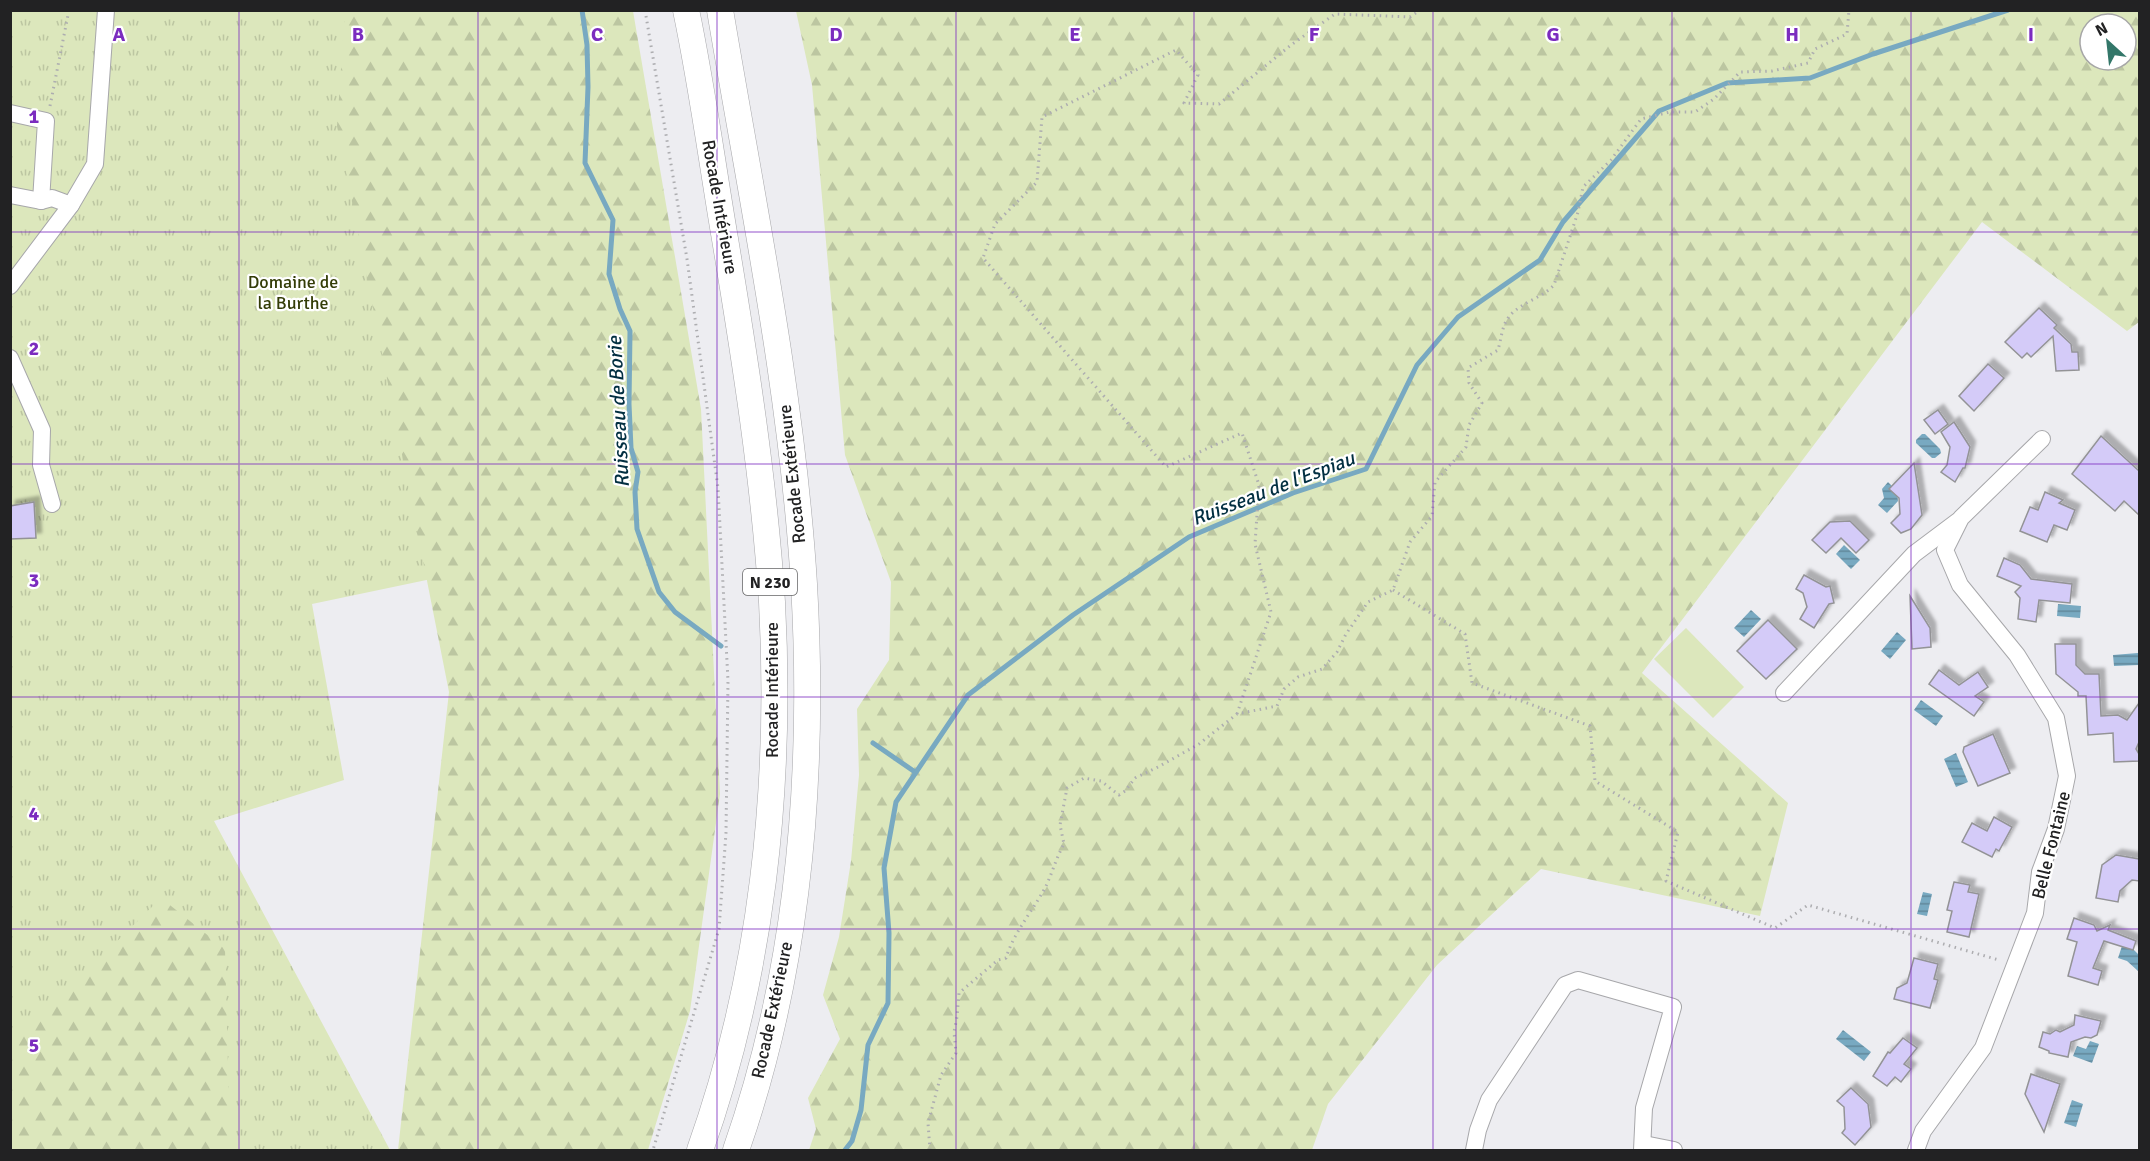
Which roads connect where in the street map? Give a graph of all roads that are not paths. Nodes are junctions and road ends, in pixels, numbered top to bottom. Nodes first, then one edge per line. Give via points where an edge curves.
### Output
1 (106, 10) edge
2 (686, 10) edge
3 (720, 10) edge
4 (10, 113) edge
5 (10, 195) edge
6 (41, 201) junction
7 (71, 205) junction
8 (10, 286) edge
9 (10, 358) edge
10 (2042, 439) dead end
11 (52, 504) dead end
12 (1961, 518) junction
13 (1784, 693) dead end
14 (1643, 1147) edge
15 (700, 1150) edge
16 (736, 1150) edge
17 (1474, 1150) edge
18 (1674, 1150) edge
19 (1916, 1150) edge

1 - 7 street via 95,164
2 - 15 highway, Rocade Intérieure / N 230 via 741,333 759,468 772,602 774,723 766,858 748,981 719,1097
3 - 16 highway, Rocade Extérieure / N 230 via 793,459 804,585 808,729 803,830 782,982
4 - 6 street via 46,121
5 - 6 street
6 - 7 street via 52,198
7 - 8 street
9 - 11 street via 42,430 41,465
10 - 12 street, Belle Fontaine
12 - 13 street via 1914,554
12 - 19 street, Belle Fontaine via 1945,550 1960,585 2017,655 2056,718 2067,776 2056,829 2040,872 2035,913 1983,1048 1923,1131
14 - 17 street via 1644,1108 1673,1007 1578,980 1565,985 1489,1100
14 - 18 street

